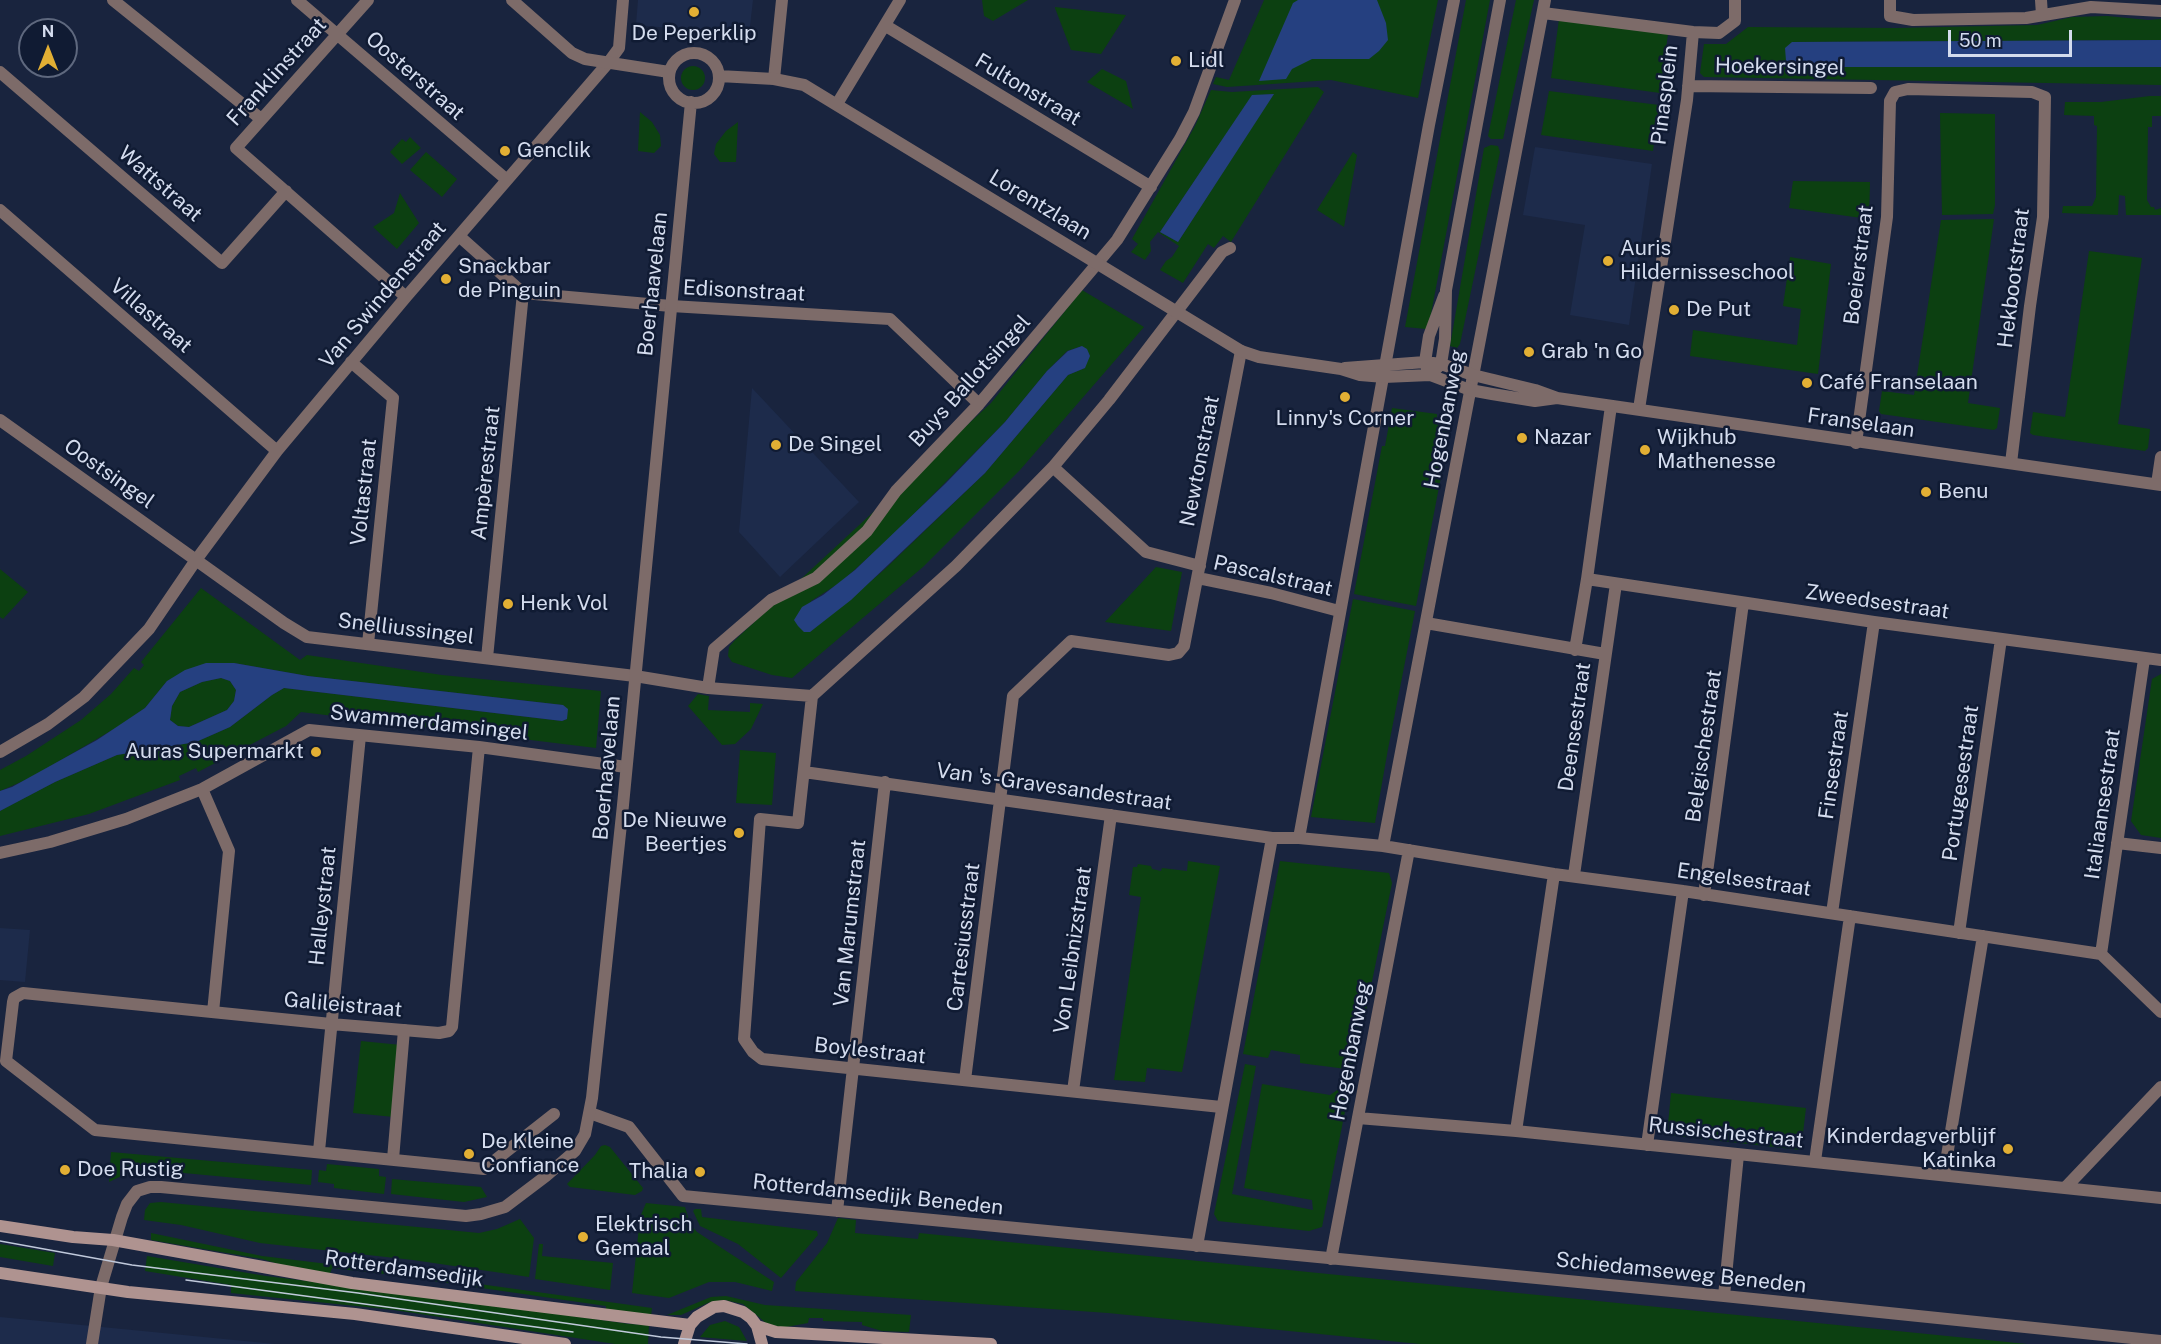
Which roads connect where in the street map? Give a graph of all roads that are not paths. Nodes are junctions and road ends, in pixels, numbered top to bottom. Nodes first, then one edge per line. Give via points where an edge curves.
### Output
1 (113, 0) edge
2 (297, 0) edge
3 (368, 0) edge
4 (512, 0) edge
5 (623, 0) edge
6 (782, 0) edge
7 (900, 0) edge
8 (1235, 0) edge
9 (1455, 0) edge
10 (1500, 0) edge
11 (1545, 0) edge
12 (1736, 0) edge
13 (1890, 0) edge
14 (2042, 0) edge
15 (2161, 11) edge
16 (1543, 13) junction
17 (2042, 15) junction
18 (886, 26) junction
19 (1693, 32) junction
20 (337, 34) junction
21 (608, 63) junction
22 (0, 72) edge
23 (669, 72) junction
24 (719, 75) junction
25 (774, 79) junction
26 (1689, 86) junction
27 (1871, 88) dead end
28 (2045, 98) joint
29 (691, 102) junction
30 (837, 104) junction
31 (261, 119) junction
32 (507, 180) junction
33 (1151, 187) junction
34 (286, 191) junction
35 (0, 210) edge
36 (459, 236) junction
37 (1230, 248) dead end
38 (1098, 264) junction
39 (1446, 290) junction
40 (523, 293) junction
41 (406, 297) junction
42 (671, 306) junction
43 (1178, 312) junction
44 (1241, 351) junction
45 (351, 362) junction
46 (1425, 362) junction
47 (1441, 364) junction
48 (1385, 371) junction
49 (1430, 375) junction
50 (1473, 375) junction
51 (1470, 390) junction
52 (1557, 398) junction
53 (979, 404) junction
54 (1611, 406) junction
55 (1639, 410) junction
56 (0, 420) edge
57 (1856, 442) junction
58 (277, 451) junction
59 (2161, 456) edge
60 (2012, 463) junction
61 (1053, 467) junction
62 (2159, 485) edge
63 (196, 560) junction
64 (1199, 572) junction
65 (1587, 579) junction
66 (1616, 584) junction
67 (1743, 603) junction
68 (1339, 611) junction
69 (1874, 622) junction
70 (1426, 623) junction
71 (2001, 639) junction
72 (368, 644) junction
73 (1575, 650) junction
74 (1605, 654) junction
75 (487, 658) junction
76 (2145, 659) junction
77 (2161, 660) edge
78 (635, 676) junction
79 (708, 688) junction
80 (812, 696) junction
81 (360, 736) junction
82 (480, 747) junction
83 (0, 752) edge
84 (626, 766) junction
85 (804, 772) junction
86 (885, 782) junction
87 (202, 789) junction
88 (1000, 798) junction
89 (1111, 815) junction
90 (1272, 838) junction
91 (1299, 838) junction
92 (2117, 843) junction
93 (1383, 846) junction
94 (2161, 848) edge
95 (1409, 850) junction
96 (0, 853) edge
97 (1554, 874) junction
98 (1574, 875) junction
99 (1683, 891) junction
100 (1704, 894) junction
101 (1832, 913) junction
102 (1850, 916) junction
103 (1959, 933) junction
104 (1983, 936) junction
105 (2101, 954) junction
106 (213, 1012) junction
107 (2161, 1012) edge
108 (331, 1024) junction
109 (404, 1030) junction
110 (3, 1061) edge
111 (854, 1069) junction
112 (965, 1080) junction
113 (2161, 1087) edge
114 (1073, 1091) junction
115 (1221, 1107) junction
116 (590, 1113) junction
117 (554, 1114) dead end
118 (1358, 1118) junction
119 (1516, 1131) junction
120 (1647, 1145) junction
121 (319, 1151) junction
122 (1738, 1155) junction
123 (393, 1159) junction
124 (1815, 1161) junction
125 (1944, 1174) junction
126 (2065, 1188) junction
127 (2161, 1198) edge
128 (837, 1211) junction
129 (0, 1226) edge
130 (113, 1240) junction
131 (1197, 1246) junction
132 (1331, 1259) junction
133 (0, 1273) edge
134 (101, 1287) junction
135 (1724, 1296) junction
136 (690, 1324) junction
137 (757, 1326) junction
138 (2161, 1341) edge
139 (92, 1344) edge
140 (565, 1344) edge
141 (684, 1344) edge
142 (762, 1344) edge
143 (991, 1344) edge

1 - 31 street
2 - 20 street, Oosterstraat
3 - 20 street, Franklinstraat
4 - 21 street via 572,53
5 - 21 street, Van Swindenstraat via 619,48
6 - 25 street
7 - 18 street
8 - 33 street, Buys Ballotsingel via 1184,130
9 - 48 street
10 - 39 street, Hogenbanweg
11 - 16 street, Hogenbanweg
12 - 19 street, Pinasplein via 1735,21 1719,33
13 - 17 street via 1890,16 1913,20
14 - 17 street
15 - 17 street via 2091,7
16 - 19 street, Pinasplein
16 - 50 street, Hogenbanweg
18 - 30 street
18 - 33 street, Fultonstraat
19 - 26 street, Pinasplein
20 - 31 street, Franklinstraat
20 - 32 street, Oosterstraat
21 - 23 street
21 - 32 street, Van Swindenstraat
22 - 34 street, Wattstraat via 222,263
23 - 24 street via 675,61 692,52 710,58
23 - 29 street via 673,92
24 - 25 street, Lorentzlaan
24 - 29 street via 709,98
25 - 30 street, Lorentzlaan via 804,85
26 - 27 street, Hoekersingel
26 - 55 street, Pinasplein
28 - 57 street, Boeierstraat via 2032,92 1908,89 1895,92 1890,101 1887,217
28 - 60 street, Hekbootstraat via 2043,217
29 - 42 street, Boerhaavelaan
30 - 38 street, Lorentzlaan
31 - 34 street, Franklinstraat via 236,148
32 - 36 street, Van Swindenstraat
33 - 38 street, Buys Ballotsingel
34 - 41 street
35 - 58 street, Villastraat
36 - 40 street
36 - 41 street, Van Swindenstraat
37 - 43 street via 1222,252
38 - 43 street, Lorentzlaan
38 - 53 street, Buys Ballotsingel
39 - 46 street, Hogenbanweg via 1433,321
39 - 47 street, Hogenbanweg
40 - 42 street, Edisonstraat
40 - 75 street, Ampèrestraat
41 - 45 street, Van Swindenstraat
42 - 53 street, Edisonstraat via 890,319
42 - 78 street, Boerhaavelaan
43 - 44 street, Lorentzlaan
43 - 61 street
44 - 48 street, Lorentzlaan via 1341,369 1351,366
44 - 64 street, Newtonstraat
45 - 58 street, Van Swindenstraat
45 - 72 street, Voltastraat via 393,398
46 - 47 street, Franselaan
46 - 48 street, Lorentzlaan
46 - 49 street, Hogenbanweg
47 - 49 street, Hogenbanweg
47 - 50 street, Franselaan
48 - 49 street, Lorentzlaan
48 - 68 street
49 - 51 street, Franselaan
50 - 51 street, Hogenbanweg
50 - 52 street, Franselaan
51 - 52 street, Franselaan via 1535,401
51 - 70 street, Hogenbanweg
52 - 54 street, Franselaan
53 - 79 street, Buys Ballotsingel via 896,491 867,531 816,578 771,600 714,649
54 - 55 street, Franselaan
54 - 65 street, Deensestraat
55 - 57 street, Franselaan
56 - 63 street, Oostsingel
57 - 60 street, Franselaan
58 - 63 street, Van Swindenstraat
59 - 62 street
60 - 62 street, Franselaan
61 - 64 street, Pascalstraat via 1146,552
61 - 80 street via 956,566
63 - 72 street, Snelliussingel via 307,637
63 - 83 street, Van Swindenstraat via 149,629 91,690 48,724
64 - 68 street, Pascalstraat
64 - 88 street, Newtonstraat via 1184,646 1178,653 1071,641 1013,696
65 - 66 street, Zweedsestraat
65 - 73 street, Deensestraat
66 - 67 street, Zweedsestraat
66 - 74 street, Deensestraat
67 - 69 street, Zweedsestraat
67 - 100 street, Belgischestraat
68 - 91 street
69 - 71 street, Zweedsestraat
69 - 101 street, Finsestraat
70 - 73 street
70 - 93 street, Hogenbanweg
71 - 76 street, Zweedsestraat
71 - 103 street, Portugesestraat
72 - 75 street, Snelliussingel
73 - 74 street
74 - 98 street, Deensestraat
75 - 78 street, Snelliussingel
76 - 77 street, Zweedsestraat
76 - 92 street, Italiaansestraat
78 - 79 street, Snelliussingel
78 - 84 street, Boerhaavelaan
79 - 80 street, Snelliussingel
80 - 85 street
81 - 82 street, Swammerdamsingel
81 - 87 street, Swammerdamsingel via 309,730
81 - 108 street, Halleystraat
82 - 84 street, Swammerdamsingel
82 - 109 street, Galileistraat via 452,1027 445,1033
84 - 116 street, Boerhaavelaan
85 - 86 street, Van 's-Gravesandestraat
85 - 111 street, Boylestraat via 798,823 759,819 744,1039 762,1059
86 - 88 street, Van 's-Gravesandestraat
86 - 111 street, Van Marumstraat
87 - 96 street, Swammerdamsingel via 115,822
87 - 106 street via 229,851
88 - 89 street, Van 's-Gravesandestraat
88 - 112 street, Cartesiusstraat
89 - 90 street, Van 's-Gravesandestraat
89 - 114 street, Von Leibnizstraat
90 - 91 street, Van 's-Gravesandestraat
90 - 115 street
91 - 93 street, Engelsestraat
92 - 94 street
92 - 105 street, Italiaansestraat
93 - 95 street, Engelsestraat
95 - 97 street, Engelsestraat
95 - 118 street, Hogenbanweg
97 - 98 street, Engelsestraat
97 - 119 street
98 - 99 street, Engelsestraat
99 - 100 street, Engelsestraat
99 - 120 street
100 - 101 street, Engelsestraat
101 - 102 street, Engelsestraat
102 - 103 street, Engelsestraat
102 - 124 street
103 - 104 street, Engelsestraat
104 - 105 street, Engelsestraat
104 - 125 street
105 - 107 street
106 - 108 street, Galileistraat
106 - 110 street, Galileistraat via 23,993 12,1002
108 - 109 street, Galileistraat
108 - 121 street, Halleystraat
109 - 123 street
110 - 121 street via 95,1130
111 - 112 street, Boylestraat
111 - 128 street, Van Marumstraat
112 - 114 street, Boylestraat
113 - 126 street
114 - 115 street, Boylestraat
115 - 131 street
116 - 128 street, Rotterdamsedijk Beneden via 629,1127 683,1196
116 - 130 street, Boerhaavelaan via 585,1134 575,1151 513,1202 496,1210 466,1216 150,1187 137,1191 126,1204
117 - 123 street via 484,1168
118 - 119 street, Russischestraat
118 - 132 street, Hogenbanweg
119 - 120 street, Russischestraat
120 - 122 street, Russischestraat
121 - 123 street
122 - 124 street, Russischestraat
122 - 135 street
124 - 125 street, Russischestraat
125 - 126 street, Russischestraat
126 - 127 street, Russischestraat
128 - 131 street, Rotterdamsedijk Beneden
129 - 130 main road, Rotterdamsedijk
130 - 134 street
130 - 136 main road, Rotterdamsedijk via 352,1283
131 - 132 street, Schiedamseweg Beneden
132 - 135 street, Schiedamseweg Beneden
133 - 134 main road
134 - 139 street
134 - 140 main road via 355,1314
135 - 138 street, Schiedamseweg Beneden
136 - 137 main road via 705,1311 724,1306 743,1312
136 - 141 main road
137 - 142 main road
137 - 143 main road via 776,1332

